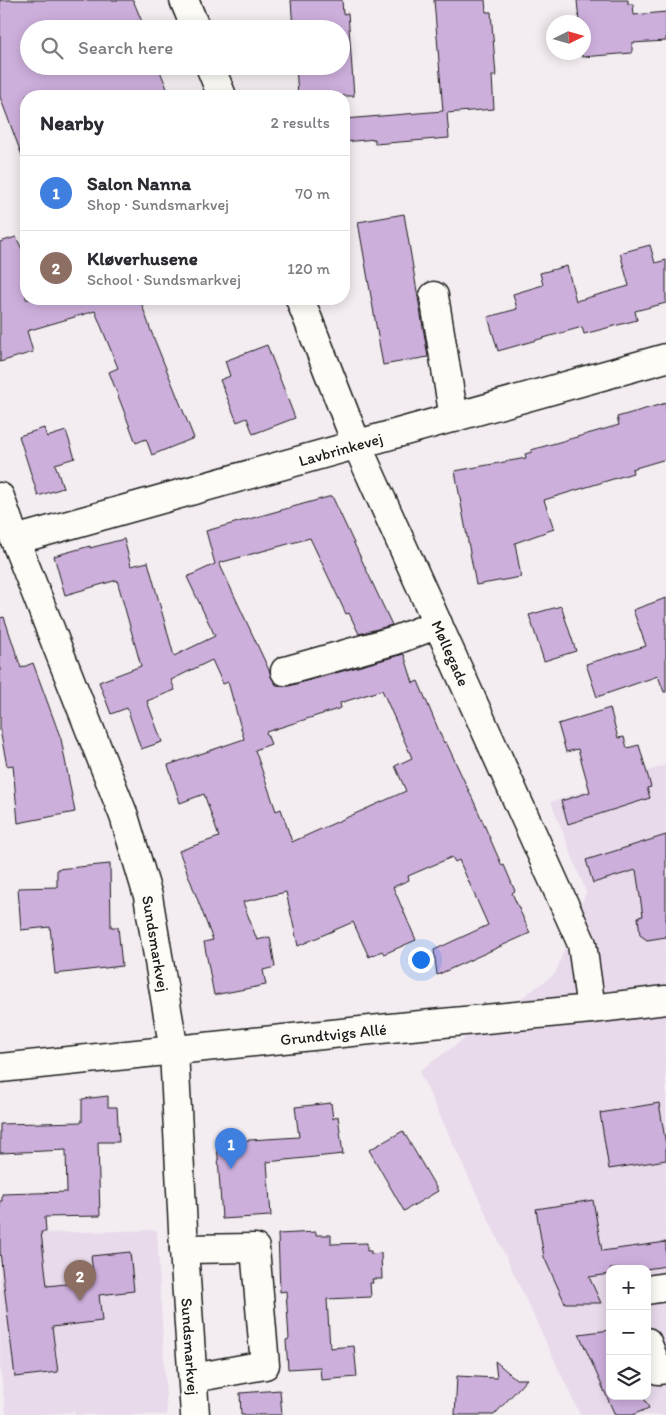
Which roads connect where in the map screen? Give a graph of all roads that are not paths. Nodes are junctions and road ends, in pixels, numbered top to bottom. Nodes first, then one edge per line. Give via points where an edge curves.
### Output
1 (184, 0) edge
2 (192, 20) edge
3 (214, 75) edge
4 (220, 90) edge
5 (434, 296) dead end
6 (302, 305) edge
7 (666, 358) edge
8 (454, 418) junction
9 (357, 445) junction
10 (0, 497) edge
11 (15, 540) junction
12 (438, 624) junction
13 (285, 671) dead end
14 (666, 1000) edge
15 (592, 1009) junction
16 (174, 1051) junction
17 (0, 1068) edge
18 (184, 1249) junction
19 (666, 1287) edge
20 (651, 1289) edge
21 (651, 1352) edge
22 (666, 1369) edge
23 (192, 1378) junction
24 (195, 1415) edge

1 - 2 street
3 - 4 street
5 - 8 street
6 - 9 street, Møllegade
7 - 8 street, Lavbrinkevej
8 - 9 street, Lavbrinkevej
9 - 11 street, Lavbrinkevej
9 - 12 street, Møllegade
10 - 11 street, Sundsmarkvej
11 - 16 street, Sundsmarkvej via 124,816 148,896
12 - 13 street via 396,640
12 - 15 street, Møllegade via 582,944
14 - 15 street, Grundtvigs Allé
15 - 16 street, Grundtvigs Allé
16 - 17 street, Grundtvigs Allé
16 - 18 street, Sundsmarkvej
18 - 23 street, Sundsmarkvej
18 - 23 street via 255,1248 265,1365
19 - 20 street
21 - 22 street via 658,1370
23 - 24 street, Sundsmarkvej

